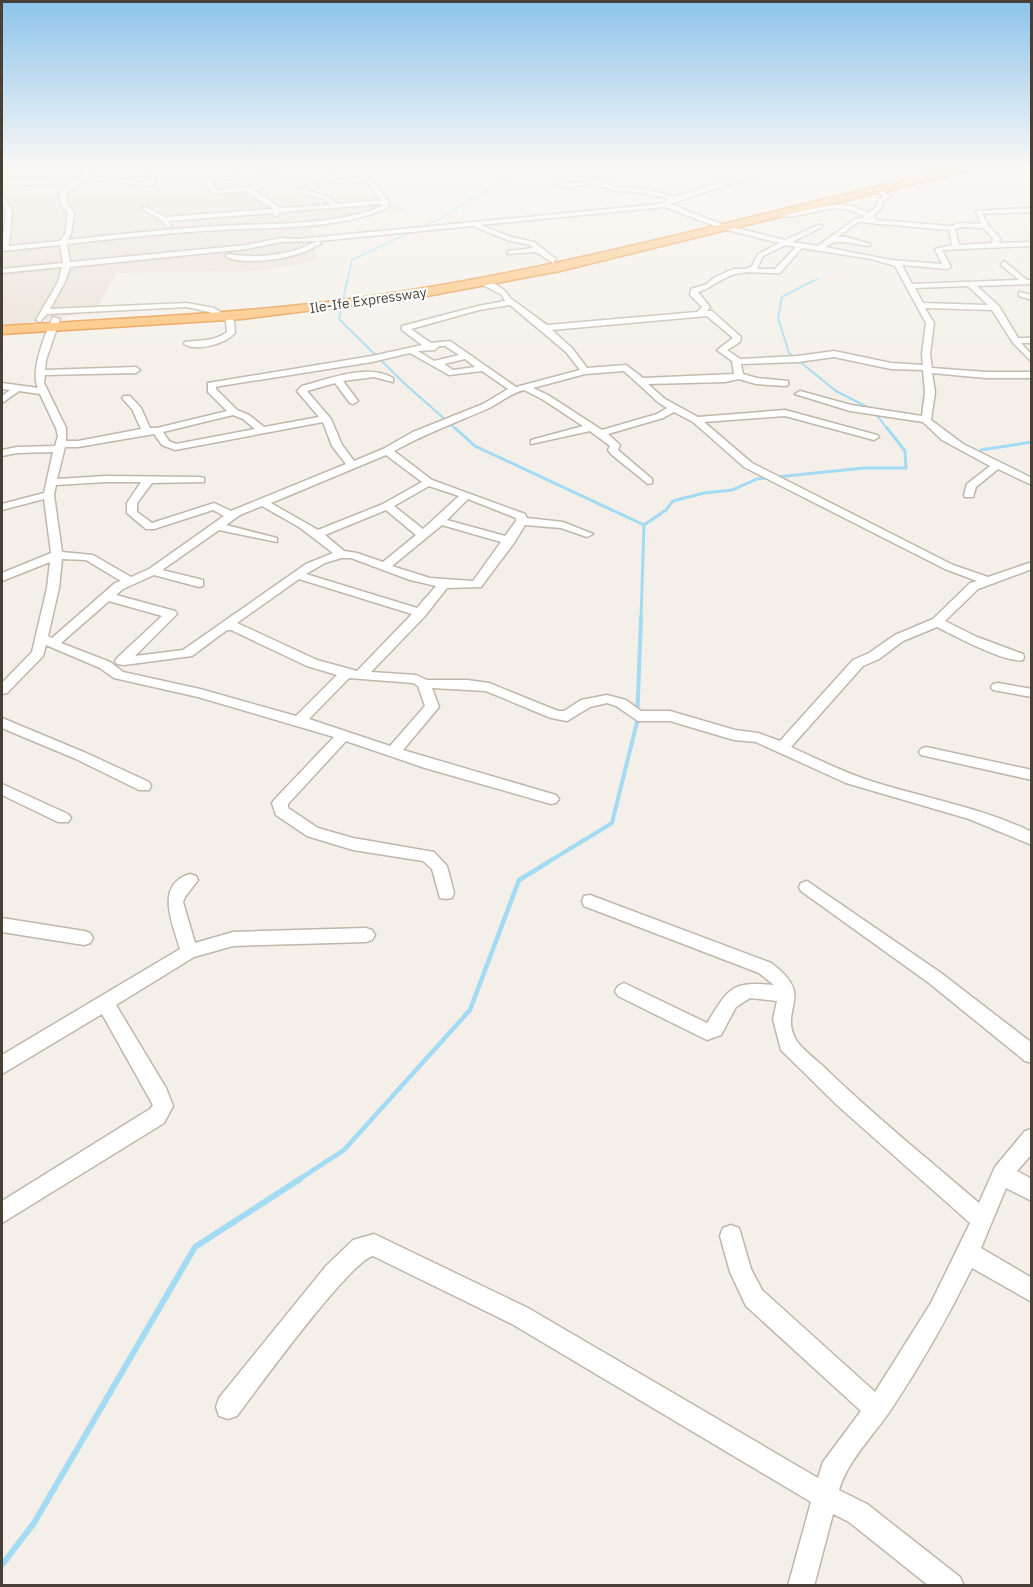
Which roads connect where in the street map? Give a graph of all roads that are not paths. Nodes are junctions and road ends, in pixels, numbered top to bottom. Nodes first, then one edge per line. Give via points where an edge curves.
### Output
1 (63, 242) joint
2 (274, 242) edge
3 (321, 242) edge
4 (527, 242) edge
5 (638, 242) edge
6 (782, 242) edge
7 (827, 242) edge
8 (857, 242) edge
9 (957, 242) edge
10 (996, 242) edge
11 (786, 243) junction
12 (1032, 244) edge
13 (868, 245) dead end
14 (995, 245) junction
15 (1018, 245) junction
16 (800, 246) junction
17 (954, 247) junction
18 (3, 248) edge
19 (121, 249) dead end
20 (818, 249) junction
21 (509, 253) dead end
22 (229, 255) junction
23 (1032, 255) edge
24 (551, 261) junction
25 (87, 262) junction
26 (1004, 263) dead end
27 (899, 264) junction
28 (68, 265) junction
29 (2, 271) edge
30 (747, 271) junction
31 (484, 282) junction
32 (1028, 282) edge
33 (971, 285) junction
34 (909, 286) junction
35 (1022, 294) dead end
36 (1032, 298) edge
37 (513, 302) junction
38 (920, 305) junction
39 (996, 308) junction
40 (211, 310) junction
41 (700, 313) junction
42 (226, 316) junction
43 (48, 319) junction
44 (2, 322) edge
45 (545, 328) junction
46 (2, 330) edge
47 (1015, 340) junction
48 (1032, 341) edge
49 (188, 344) dead end
50 (429, 346) junction
51 (411, 350) junction
52 (464, 357) junction
53 (1032, 360) edge
54 (436, 363) junction
55 (483, 368) junction
56 (738, 369) junction
57 (928, 369) junction
58 (136, 370) dead end
59 (585, 371) junction
60 (40, 373) junction
61 (1032, 375) edge
62 (338, 380) junction
63 (390, 380) dead end
64 (643, 381) junction
65 (2, 386) edge
66 (519, 388) junction
67 (16, 389) junction
68 (42, 392) junction
69 (127, 398) dead end
70 (2, 400) edge
71 (813, 400) junction
72 (352, 402) dead end
73 (674, 408) junction
74 (234, 412) junction
75 (805, 418) junction
76 (326, 419) junction
77 (696, 420) junction
78 (926, 420) junction
79 (590, 426) junction
80 (152, 431) junction
81 (262, 431) junction
82 (598, 434) junction
83 (874, 437) dead end
84 (534, 442) dead end
85 (59, 447) junction
86 (387, 451) junction
87 (2, 453) edge
88 (998, 464) junction
89 (352, 465) junction
90 (149, 479) junction
91 (200, 480) dead end
92 (648, 481) dead end
93 (50, 482) junction
94 (1032, 482) edge
95 (427, 483) junction
96 (49, 495) junction
97 (969, 495) dead end
98 (465, 496) junction
99 (261, 502) junction
100 (387, 506) junction
101 (2, 507) edge
102 (232, 516) junction
103 (440, 521) junction
104 (522, 521) junction
105 (216, 526) junction
106 (319, 534) junction
107 (587, 534) dead end
108 (424, 536) junction
109 (273, 540) dead end
110 (510, 541) junction
111 (340, 554) junction
112 (57, 555) junction
113 (1032, 564) edge
114 (384, 567) junction
115 (153, 571) junction
116 (297, 575) junction
117 (2, 577) edge
118 (128, 580) junction
119 (986, 580) junction
120 (199, 582) dead end
121 (444, 584) junction
122 (107, 596) junction
123 (421, 614) junction
124 (937, 622) junction
125 (223, 627) junction
126 (47, 641) junction
127 (1018, 657) dead end
128 (124, 661) junction
129 (105, 664) junction
130 (353, 675) junction
131 (424, 684) junction
132 (998, 687) dead end
133 (2, 690) edge
134 (1032, 693) edge
135 (299, 721) junction
136 (2, 723) edge
137 (344, 735) junction
138 (782, 748) junction
139 (393, 752) junction
140 (926, 752) dead end
141 (1032, 775) edge
142 (144, 786) dead end
143 (2, 789) edge
144 (551, 800) dead end
145 (63, 818) dead end
146 (1032, 839) edge
147 (190, 880) dead end
148 (807, 887) dead end
149 (446, 893) dead end
150 (590, 901) dead end
151 (2, 925) edge
152 (366, 935) dead end
153 (84, 938) dead end
154 (189, 952) junction
155 (624, 991) dead end
156 (787, 994) junction
157 (105, 1002) junction
158 (1032, 1055) edge
159 (2, 1065) edge
160 (1032, 1138) edge
161 (1002, 1174) junction
162 (1032, 1191) edge
163 (2, 1213) edge
164 (982, 1219) junction
165 (731, 1236) dead end
166 (968, 1253) junction
167 (1032, 1291) edge
168 (228, 1407) dead end
169 (877, 1410) junction
170 (824, 1496) junction
171 (801, 1586) edge
172 (951, 1586) edge

1 - 18 street
1 - 28 street
2 - 22 street
3 - 22 street via 278,257
4 - 24 street
5 - 24 highway, Ile-Ife Expressway
6 - 11 street
7 - 20 street
8 - 13 street
9 - 17 street
10 - 14 street
11 - 16 street
11 - 30 street via 760,255 755,267
12 - 15 street
14 - 15 street
14 - 17 street
15 - 23 street
16 - 20 street
16 - 30 street via 777,271
17 - 27 street via 938,249 948,266 945,268
19 - 25 street
20 - 27 street
21 - 24 street via 525,250
22 - 25 street
24 - 31 highway, Ile-Ife Expressway
24 - 40 highway, Ile-Ife Expressway via 393,289
25 - 28 street
26 - 32 street
27 - 34 street
28 - 29 street
28 - 43 street
30 - 41 street via 736,271 694,291 706,307
31 - 37 street
31 - 42 highway, Ile-Ife Expressway via 382,299
32 - 33 street
33 - 34 street
33 - 39 street
34 - 38 street
35 - 36 street
37 - 45 street
37 - 50 street via 405,328
38 - 39 street
38 - 57 street via 930,322
39 - 47 street
40 - 42 street
40 - 43 highway, Ile-Ife Expressway
41 - 45 street
41 - 56 street via 713,314 737,337 722,350 735,357
42 - 43 highway, Ile-Ife Expressway
42 - 49 street via 231,324 227,338
43 - 44 highway, Ile-Ife Expressway
43 - 46 highway, Ile-Ife Expressway
43 - 60 street
45 - 59 street
47 - 48 street
47 - 53 street
50 - 51 street
50 - 52 street via 453,348
51 - 54 street
51 - 74 street via 211,385 211,390
52 - 54 street
52 - 55 street
54 - 55 street via 452,373
55 - 66 street
56 - 57 street via 821,354 828,361 860,368
56 - 64 street via 725,379
56 - 71 street via 756,381 785,383
57 - 61 street
57 - 78 street
58 - 60 street
59 - 64 street via 621,366
59 - 66 street
60 - 68 street
62 - 63 street via 374,374
62 - 72 street
62 - 76 street via 302,391
64 - 73 street via 652,393
65 - 67 street
66 - 79 street
66 - 86 street
67 - 68 street
67 - 70 street
68 - 85 street via 61,428
69 - 80 street
71 - 75 street via 821,408
71 - 78 street
73 - 77 street
73 - 82 street via 660,416
74 - 80 street
74 - 81 street
75 - 77 street via 777,413
75 - 83 street
76 - 81 street
76 - 89 street via 337,446
77 - 119 street via 748,465 949,567
78 - 88 street via 942,436
79 - 82 street
79 - 84 street
80 - 81 street via 175,447
80 - 85 street
82 - 92 street via 615,445 616,453
85 - 87 street
85 - 93 street
86 - 89 street
86 - 95 street via 427,479
88 - 94 street
88 - 97 street via 971,486
89 - 99 street
90 - 91 street
90 - 93 street
90 - 102 street via 132,503 132,513 150,527 214,506
93 - 96 street
95 - 98 street
95 - 100 street
96 - 101 street
96 - 112 street
98 - 103 street
98 - 104 street via 521,516
99 - 102 street
99 - 106 street
100 - 106 street
100 - 108 street
102 - 105 street
103 - 108 street
103 - 110 street
104 - 107 street via 563,525
104 - 110 street
105 - 109 street
105 - 115 street
106 - 111 street
108 - 114 street
110 - 121 street via 477,584
111 - 114 street
111 - 116 street
112 - 117 street
112 - 118 street via 89,557
112 - 126 street
113 - 119 street
114 - 121 street
115 - 118 street
115 - 120 street
116 - 123 street
116 - 125 street
118 - 122 street
119 - 124 street via 974,586
121 - 123 street
122 - 126 street
122 - 128 street via 171,614
123 - 130 street
124 - 127 street
124 - 138 street via 899,638 858,663
125 - 128 street via 187,653
125 - 130 street via 233,626 312,663
126 - 129 street
126 - 133 street
128 - 129 street
129 - 135 street via 119,675
130 - 131 street
130 - 135 street
131 - 138 street via 489,687 567,716 586,703 607,699 621,703 638,716 670,717 758,738
131 - 139 street via 432,707
132 - 134 street
135 - 137 street
136 - 142 street
137 - 139 street
137 - 149 street via 280,803 281,811 314,832 352,844 428,856 439,866
138 - 146 street via 830,772 984,817
139 - 144 street
140 - 141 street
143 - 145 street
147 - 154 street via 174,902
148 - 158 street via 935,978
150 - 156 street via 765,968 781,980
151 - 153 street
152 - 154 street via 233,939
154 - 157 street
155 - 156 street via 707,1032 714,1029 730,1002 747,990
156 - 164 street via 782,1019 788,1044 845,1100
157 - 159 street
157 - 163 street via 163,1106 157,1116
160 - 161 street
161 - 162 street
161 - 164 street
164 - 166 street
165 - 169 street via 741,1272 754,1298
166 - 167 street
166 - 169 street via 939,1311
168 - 170 street via 334,1274 361,1248 374,1245 520,1316
169 - 170 street via 832,1471
170 - 171 street
170 - 172 street via 858,1513

